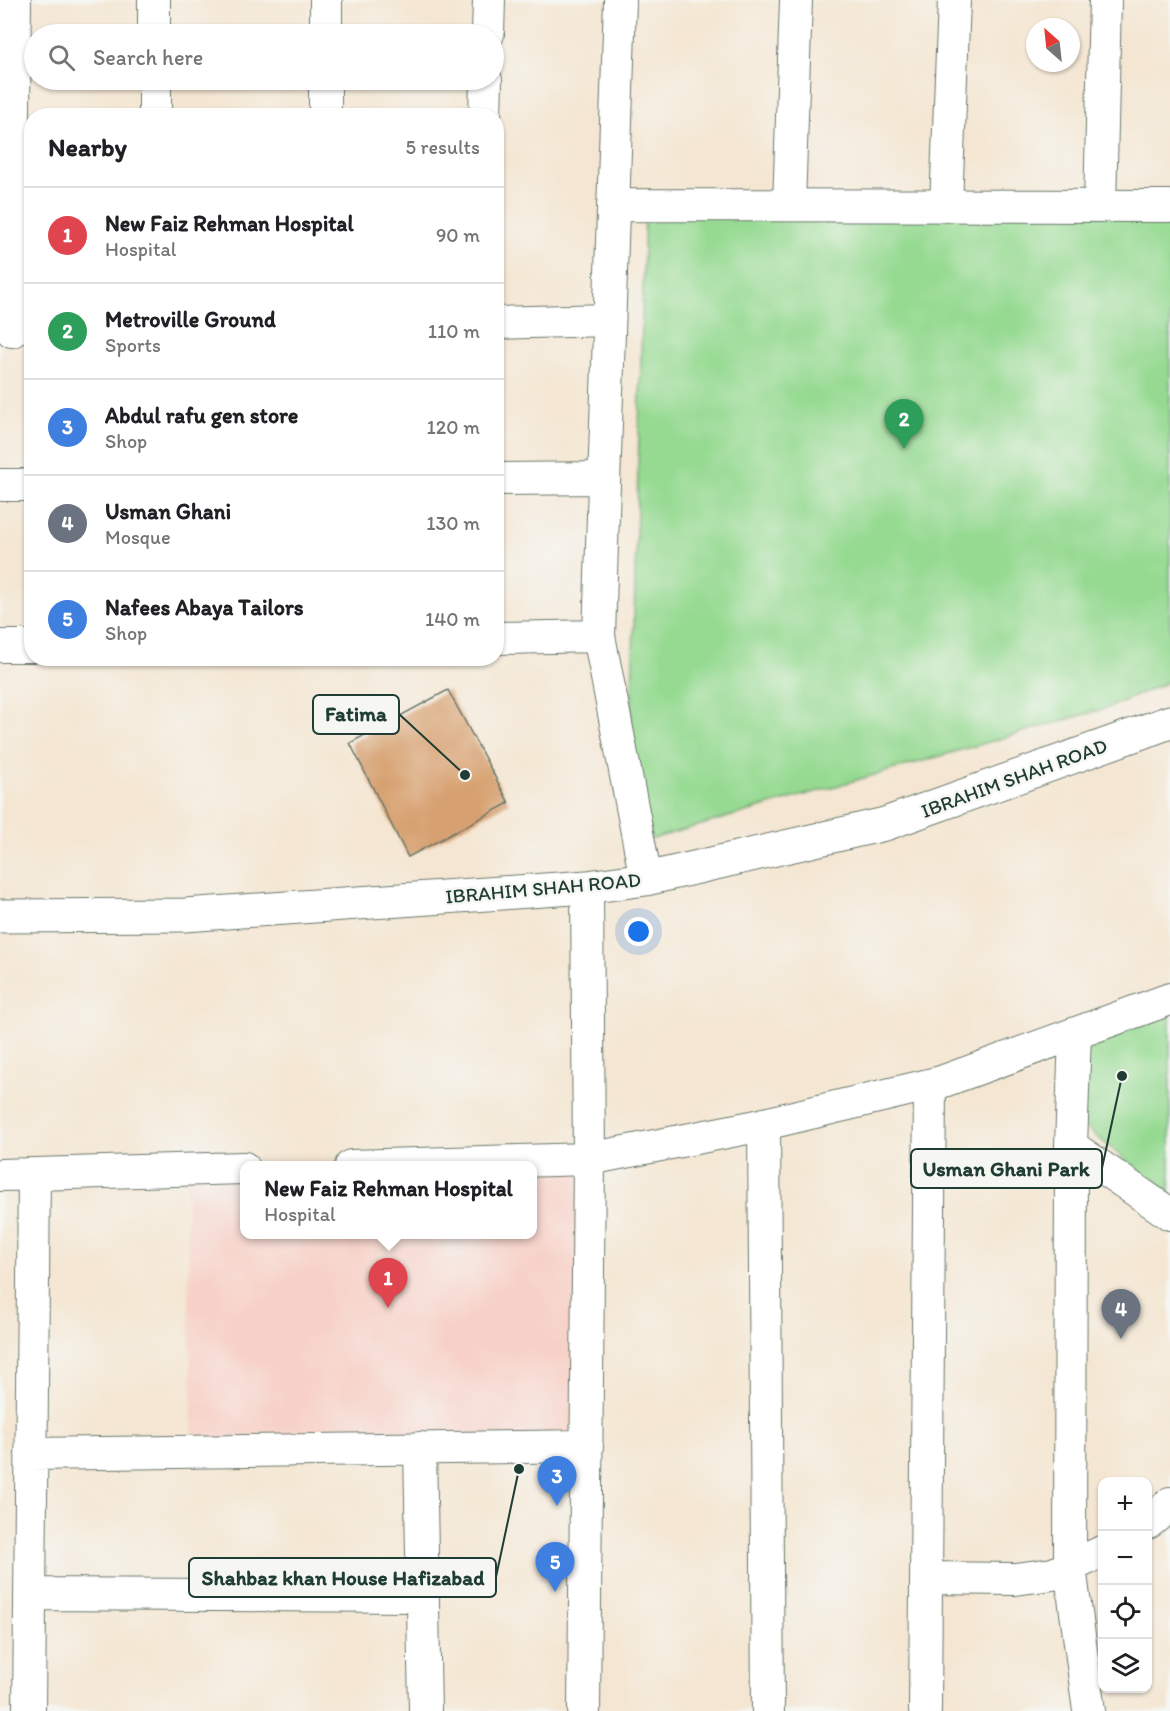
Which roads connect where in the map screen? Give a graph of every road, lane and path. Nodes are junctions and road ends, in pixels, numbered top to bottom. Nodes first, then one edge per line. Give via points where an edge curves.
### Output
1 (15, 0) edge
2 (154, 0) edge
3 (326, 0) edge
4 (489, 0) edge
5 (620, 0) edge
6 (796, 0) edge
7 (954, 0) edge
8 (1106, 0) edge
9 (154, 24) edge
10 (326, 24) edge
11 (488, 24) edge
12 (154, 90) edge
13 (325, 90) edge
14 (486, 90) edge
15 (155, 108) edge
16 (325, 108) edge
17 (485, 108) edge
18 (613, 205) junction
19 (789, 206) junction
20 (946, 206) junction
21 (1100, 206) junction
22 (1170, 206) edge
23 (609, 321) junction
24 (504, 323) edge
25 (15, 331) edge
26 (604, 478) junction
27 (504, 479) edge
28 (0, 485) edge
29 (24, 485) edge
30 (599, 636) junction
31 (504, 639) edge
32 (0, 646) edge
33 (24, 646) edge
34 (1170, 722) edge
35 (646, 879) junction
36 (587, 887) junction
37 (0, 916) edge
38 (1170, 999) edge
39 (1075, 1034) junction
40 (930, 1084) junction
41 (765, 1124) junction
42 (1071, 1146) junction
43 (589, 1159) junction
44 (521, 1161) edge
45 (240, 1168) edge
46 (0, 1174) edge
47 (34, 1174) junction
48 (1170, 1214) edge
49 (587, 1446) junction
50 (420, 1448) junction
51 (31, 1454) junction
52 (1170, 1503) edge
53 (1152, 1520) edge
54 (1098, 1554) edge
55 (1070, 1567) junction
56 (926, 1578) junction
57 (30, 1594) junction
58 (423, 1596) junction
59 (28, 1711) edge
60 (425, 1711) edge
61 (585, 1711) edge
62 (768, 1711) edge
63 (925, 1711) edge
64 (1089, 1711) edge

1 - 25 street
2 - 9 street
3 - 10 street
4 - 11 street
5 - 18 street
6 - 19 street
7 - 20 street
8 - 21 street
12 - 15 street
13 - 16 street
14 - 17 street
18 - 19 street
18 - 23 street
19 - 20 street
20 - 21 street
21 - 22 street
23 - 24 street
23 - 26 street
26 - 27 street
26 - 30 street
28 - 29 street
30 - 31 street
30 - 35 street
32 - 33 street
34 - 35 street, IBRAHIM SHAH ROAD via 885,824
35 - 36 street, IBRAHIM SHAH ROAD
36 - 37 street, IBRAHIM SHAH ROAD via 185,915
36 - 43 street
38 - 39 street
39 - 40 street
39 - 42 street
40 - 41 street
40 - 56 street
41 - 43 street
41 - 62 street
42 - 48 street
42 - 55 street
43 - 44 street
43 - 49 street
45 - 47 street
46 - 47 street
47 - 51 street
49 - 50 street
49 - 61 street
50 - 51 street
50 - 58 street
51 - 57 street
52 - 53 street
54 - 55 street
55 - 56 street via 1053,1574 1015,1579
55 - 64 street
56 - 63 street
57 - 58 street
57 - 59 street
58 - 60 street

